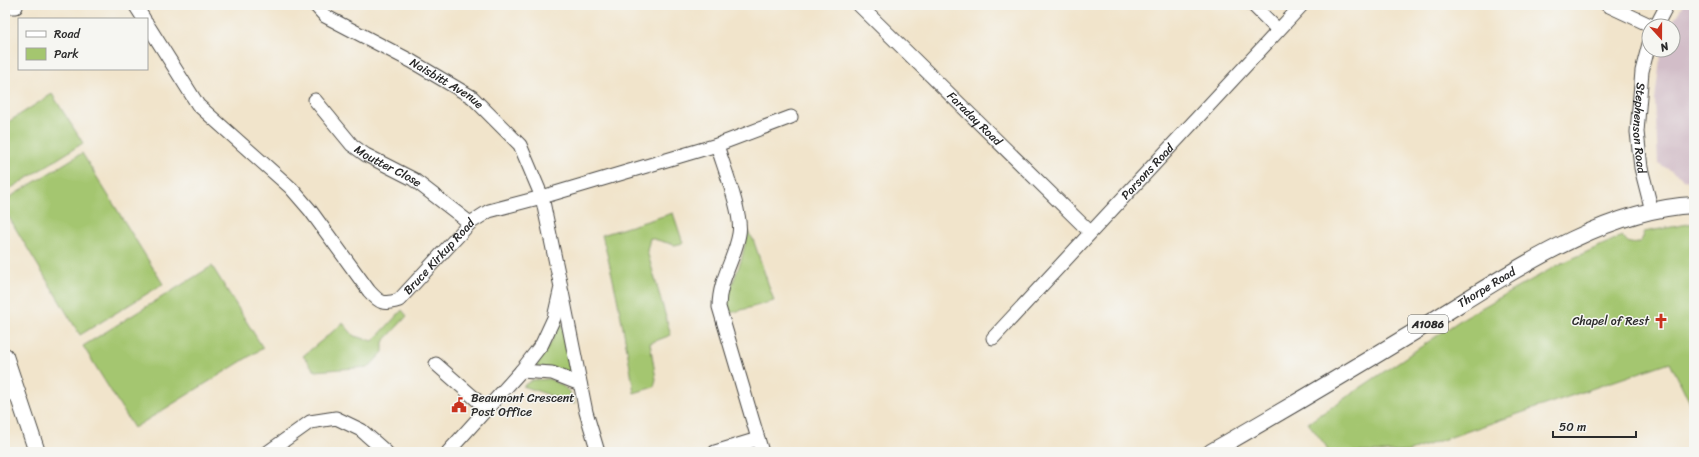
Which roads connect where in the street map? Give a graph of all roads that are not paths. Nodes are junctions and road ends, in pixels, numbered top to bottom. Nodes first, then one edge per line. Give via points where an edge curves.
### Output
1 (135, 5) edge
2 (316, 5) edge
3 (859, 5) edge
4 (1253, 5) edge
5 (1302, 5) edge
6 (1607, 5) edge
7 (1667, 5) edge
8 (143, 18) edge
9 (1660, 18) edge
10 (1641, 21) edge
11 (148, 26) edge
12 (1278, 30) junction
13 (1645, 58) edge
14 (315, 100) dead end
15 (792, 117) dead end
16 (717, 145) junction
17 (542, 197) junction
18 (1694, 205) edge
19 (1652, 211) junction
20 (470, 223) junction
21 (1090, 232) junction
22 (561, 287) junction
23 (992, 338) dead end
24 (5, 356) edge
25 (436, 364) dead end
26 (521, 371) junction
27 (580, 384) junction
28 (11, 393) edge
29 (487, 409) junction
30 (758, 439) junction
31 (37, 452) edge
32 (268, 452) edge
33 (386, 452) edge
34 (448, 452) edge
35 (598, 452) edge
36 (715, 452) edge
37 (762, 452) edge
38 (1211, 452) edge

1 - 8 street
2 - 17 street, Naisbitt Avenue via 325,16 411,61 472,97 520,145
3 - 21 street, Faraday Road
4 - 12 street
5 - 12 street, Parsons Road
6 - 10 street
7 - 9 street
11 - 20 street, Bruce Kirkup Road via 198,105 291,188 378,300 388,303 398,300
12 - 21 street, Parsons Road
13 - 19 street, Stephenson Road via 1637,132
14 - 20 street, Moutter Close via 352,145 366,155 414,179
15 - 16 street, Bruce Kirkup Road
16 - 17 street, Bruce Kirkup Road
16 - 30 street via 740,219 739,234 719,294 719,307
17 - 20 street, Bruce Kirkup Road via 489,211
17 - 22 street
18 - 19 main road, Thorpe Road / A1086
19 - 38 main road, Thorpe Road / A1086 via 1626,218 1550,250
21 - 23 street, Parsons Road
22 - 26 street via 554,318 542,344
22 - 27 street
24 - 28 main road
25 - 29 street
26 - 27 street via 552,373
26 - 29 street
27 - 35 street
28 - 31 main road
29 - 34 street
30 - 36 street
30 - 37 street
32 - 33 street via 310,422 336,418 361,430

